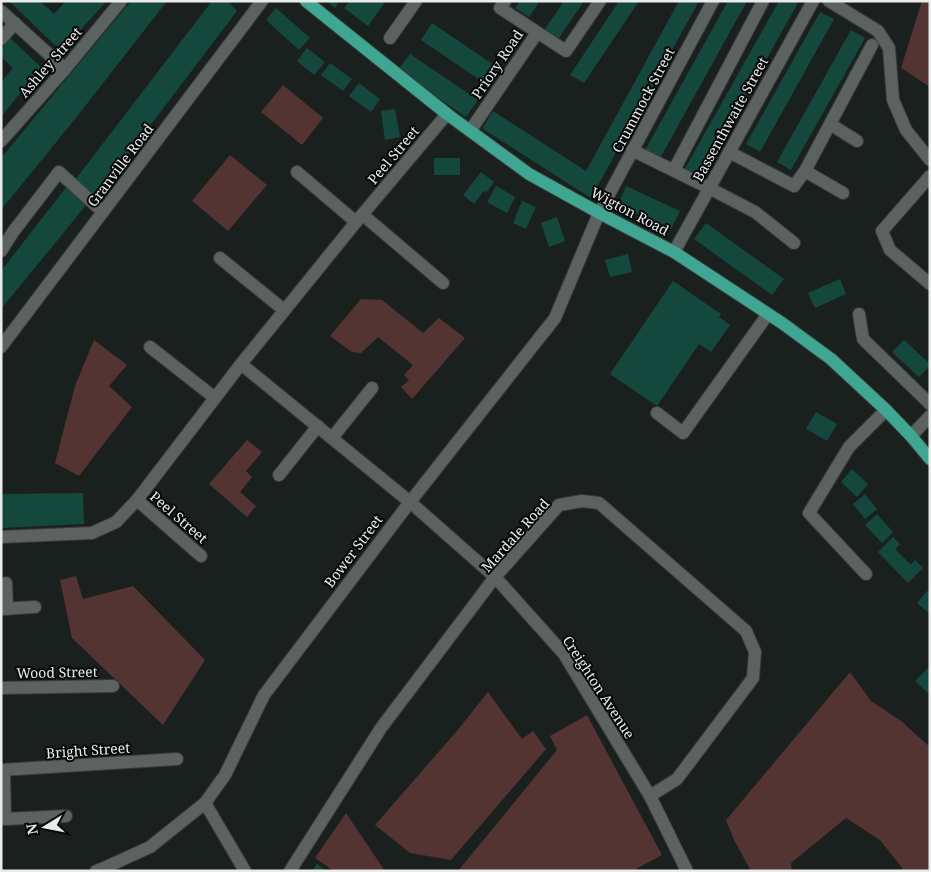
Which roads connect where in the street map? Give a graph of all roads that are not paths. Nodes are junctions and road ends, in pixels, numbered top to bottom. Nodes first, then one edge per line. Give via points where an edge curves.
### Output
1 (121, 1) edge
2 (262, 1) edge
3 (306, 1) edge
4 (416, 1) edge
5 (505, 1) edge
6 (600, 1) edge
7 (713, 1) edge
8 (763, 1) edge
9 (813, 1) edge
10 (829, 1) edge
11 (1, 11) edge
12 (15, 23) junction
13 (537, 33) junction
14 (390, 38) dead end
15 (1, 39) edge
16 (872, 45) dead end
17 (65, 69) junction
18 (447, 114) junction
19 (830, 124) junction
20 (470, 131) junction
21 (1, 141) edge
22 (857, 141) dead end
23 (632, 150) junction
24 (729, 152) junction
25 (930, 160) edge
26 (674, 170) junction
27 (805, 171) junction
28 (297, 172) dead end
29 (930, 176) edge
30 (709, 188) junction
31 (843, 193) dead end
32 (103, 212) junction
33 (599, 213) junction
34 (359, 218) junction
35 (794, 244) dead end
36 (1, 251) edge
37 (674, 252) junction
38 (220, 258) dead end
39 (443, 283) dead end
40 (930, 284) edge
41 (284, 310) junction
42 (768, 314) junction
43 (859, 314) dead end
44 (1, 347) edge
45 (150, 347) dead end
46 (241, 364) junction
47 (372, 388) dead end
48 (215, 398) junction
49 (930, 404) edge
50 (886, 410) junction
51 (657, 413) dead end
52 (930, 416) edge
53 (318, 426) junction
54 (911, 436) junction
55 (332, 438) junction
56 (930, 459) edge
57 (279, 475) dead end
58 (138, 500) junction
59 (410, 502) junction
60 (1, 537) edge
61 (201, 556) dead end
62 (866, 574) dead end
63 (496, 577) junction
64 (6, 583) dead end
65 (35, 607) dead end
66 (4, 609) edge
67 (113, 686) dead end
68 (1, 688) edge
69 (177, 759) dead end
70 (3, 770) edge
71 (650, 796) junction
72 (205, 803) junction
73 (66, 816) dead end
74 (96, 871) edge
75 (245, 871) edge
76 (290, 871) edge
77 (687, 871) edge

1 - 17 street, Ashley Street
2 - 32 street, Granville Road
3 - 18 main road, Wigton Road
4 - 14 street
5 - 13 street, Priory Road via 500,8
6 - 13 street via 566,52
7 - 23 street, Crummock Street
8 - 26 street
9 - 24 street, Bassenthwaite Street
10 - 25 street via 878,31 889,48 893,100 906,130
11 - 12 street
12 - 15 street
12 - 17 street
13 - 20 street, Priory Road
16 - 19 street
17 - 21 street, Ashley Street
18 - 20 main road, Wigton Road
18 - 34 street, Peel Street
19 - 22 street
19 - 27 street
20 - 33 main road, Wigton Road via 528,174
23 - 26 street
23 - 33 street, Crummock Street
24 - 27 street via 794,186
24 - 30 street, Bassenthwaite Street
26 - 30 street
27 - 31 street
28 - 34 street
29 - 40 street via 882,232 890,250
30 - 35 street via 756,212
30 - 37 street, Bassenthwaite Street
32 - 36 street via 59,172
32 - 44 street, Granville Road
33 - 37 main road, Wigton Road
33 - 59 street, Bower Street via 555,318
34 - 39 street
34 - 41 street, Peel Street
37 - 42 main road, Wigton Road
38 - 41 street
41 - 46 street, Peel Street
42 - 50 main road, Wigton Road via 831,359
42 - 51 street via 683,433
43 - 49 street via 863,339
45 - 48 street
46 - 48 street, Peel Street
46 - 53 street, Creighton Avenue
47 - 55 street
48 - 58 street, Peel Street
50 - 54 main road, Wigton Road
50 - 62 street via 849,447 809,514
52 - 54 street
53 - 55 street, Creighton Avenue
53 - 57 street
54 - 56 main road, Wigton Road
55 - 59 street, Creighton Avenue
58 - 60 street, Peel Street via 116,522 92,533
58 - 61 street, Peel Street
59 - 63 street, Creighton Avenue
59 - 72 street, Bower Street via 264,695 225,775
63 - 71 street, Creighton Avenue via 564,654
63 - 71 street, Mardale Road via 559,505 582,501 599,504 746,631 755,652 753,678 677,779
63 - 76 street, Mardale Road via 381,728
64 - 66 street
65 - 66 street
67 - 68 street, Wood Street
69 - 70 street, Bright Street
70 - 73 street via 6,819
71 - 77 street, Creighton Avenue
72 - 74 street, Bower Street via 150,847
72 - 75 street

